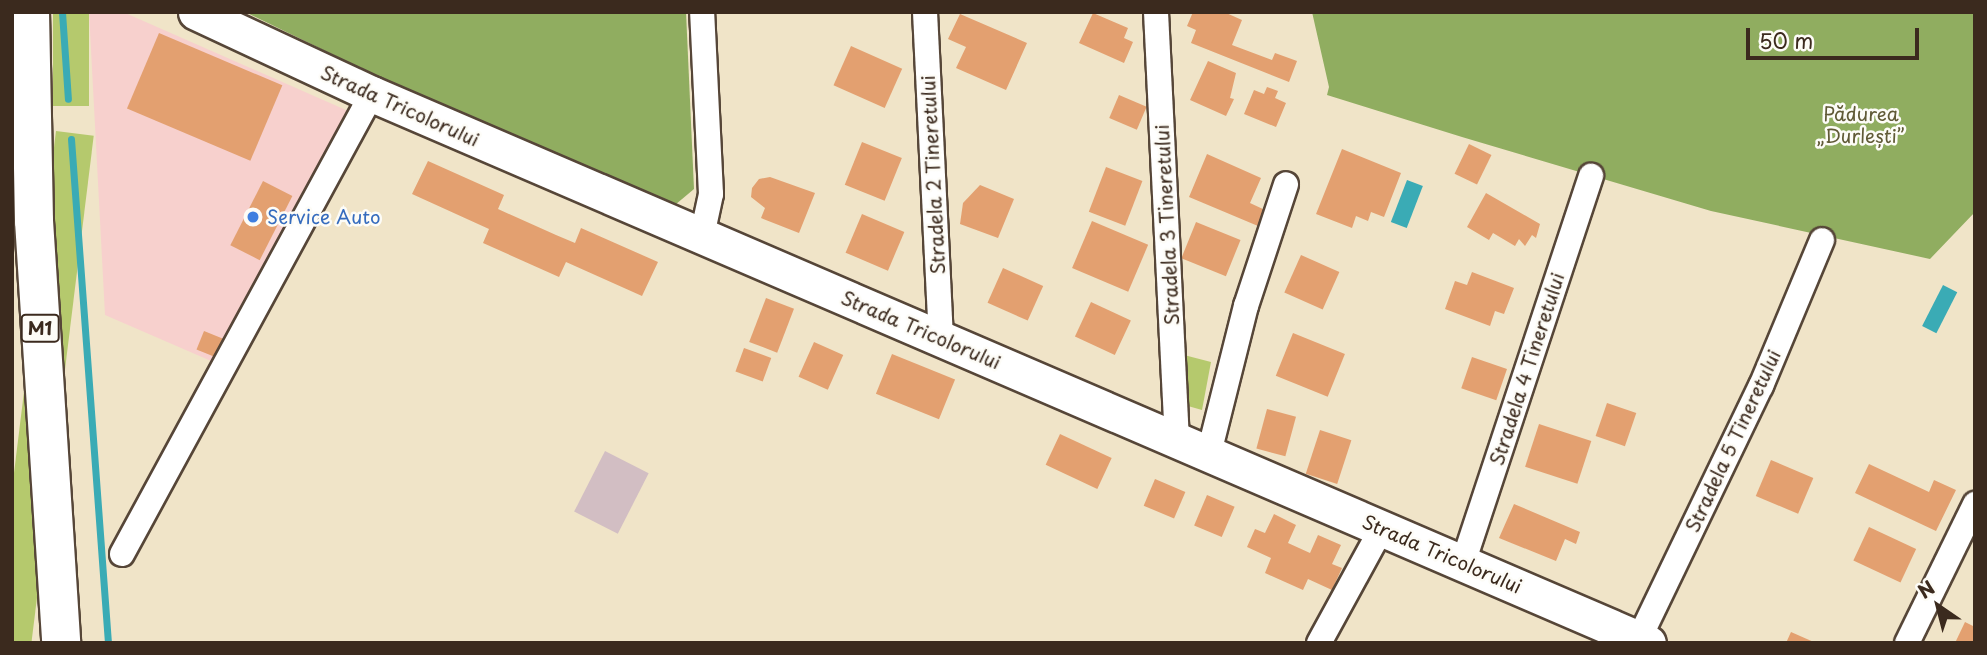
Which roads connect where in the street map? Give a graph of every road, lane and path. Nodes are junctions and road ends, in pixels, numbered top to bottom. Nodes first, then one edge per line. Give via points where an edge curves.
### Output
1 (30, 12) edge
2 (196, 12) edge
3 (702, 12) edge
4 (925, 12) edge
5 (1156, 12) edge
6 (372, 94) junction
7 (1591, 176) dead end
8 (1286, 184) dead end
9 (702, 236) junction
10 (1822, 240) dead end
11 (941, 338) junction
12 (1177, 438) junction
13 (1209, 453) junction
14 (1975, 504) edge
15 (1382, 528) junction
16 (122, 554) dead end
17 (1463, 563) junction
18 (1644, 641) edge
19 (61, 643) edge
20 (1319, 643) edge
21 (1907, 643) edge

1 - 19 highway, M1 via 34,221
2 - 6 street, Strada Tricolorului
3 - 9 street via 711,194
4 - 11 street, Stradela 2 Tineretului
5 - 12 street, Stradela 3 Tineretului
6 - 9 street, Strada Tricolorului
6 - 16 street
7 - 17 street, Stradela 4 Tineretului
8 - 13 street via 1246,306
9 - 11 street, Strada Tricolorului
10 - 18 street, Stradela 5 Tineretului
11 - 12 street, Strada Tricolorului
12 - 13 street, Strada Tricolorului
13 - 15 street, Strada Tricolorului
14 - 21 street
15 - 17 street, Strada Tricolorului
15 - 20 street
17 - 18 street, Strada Tricolorului

